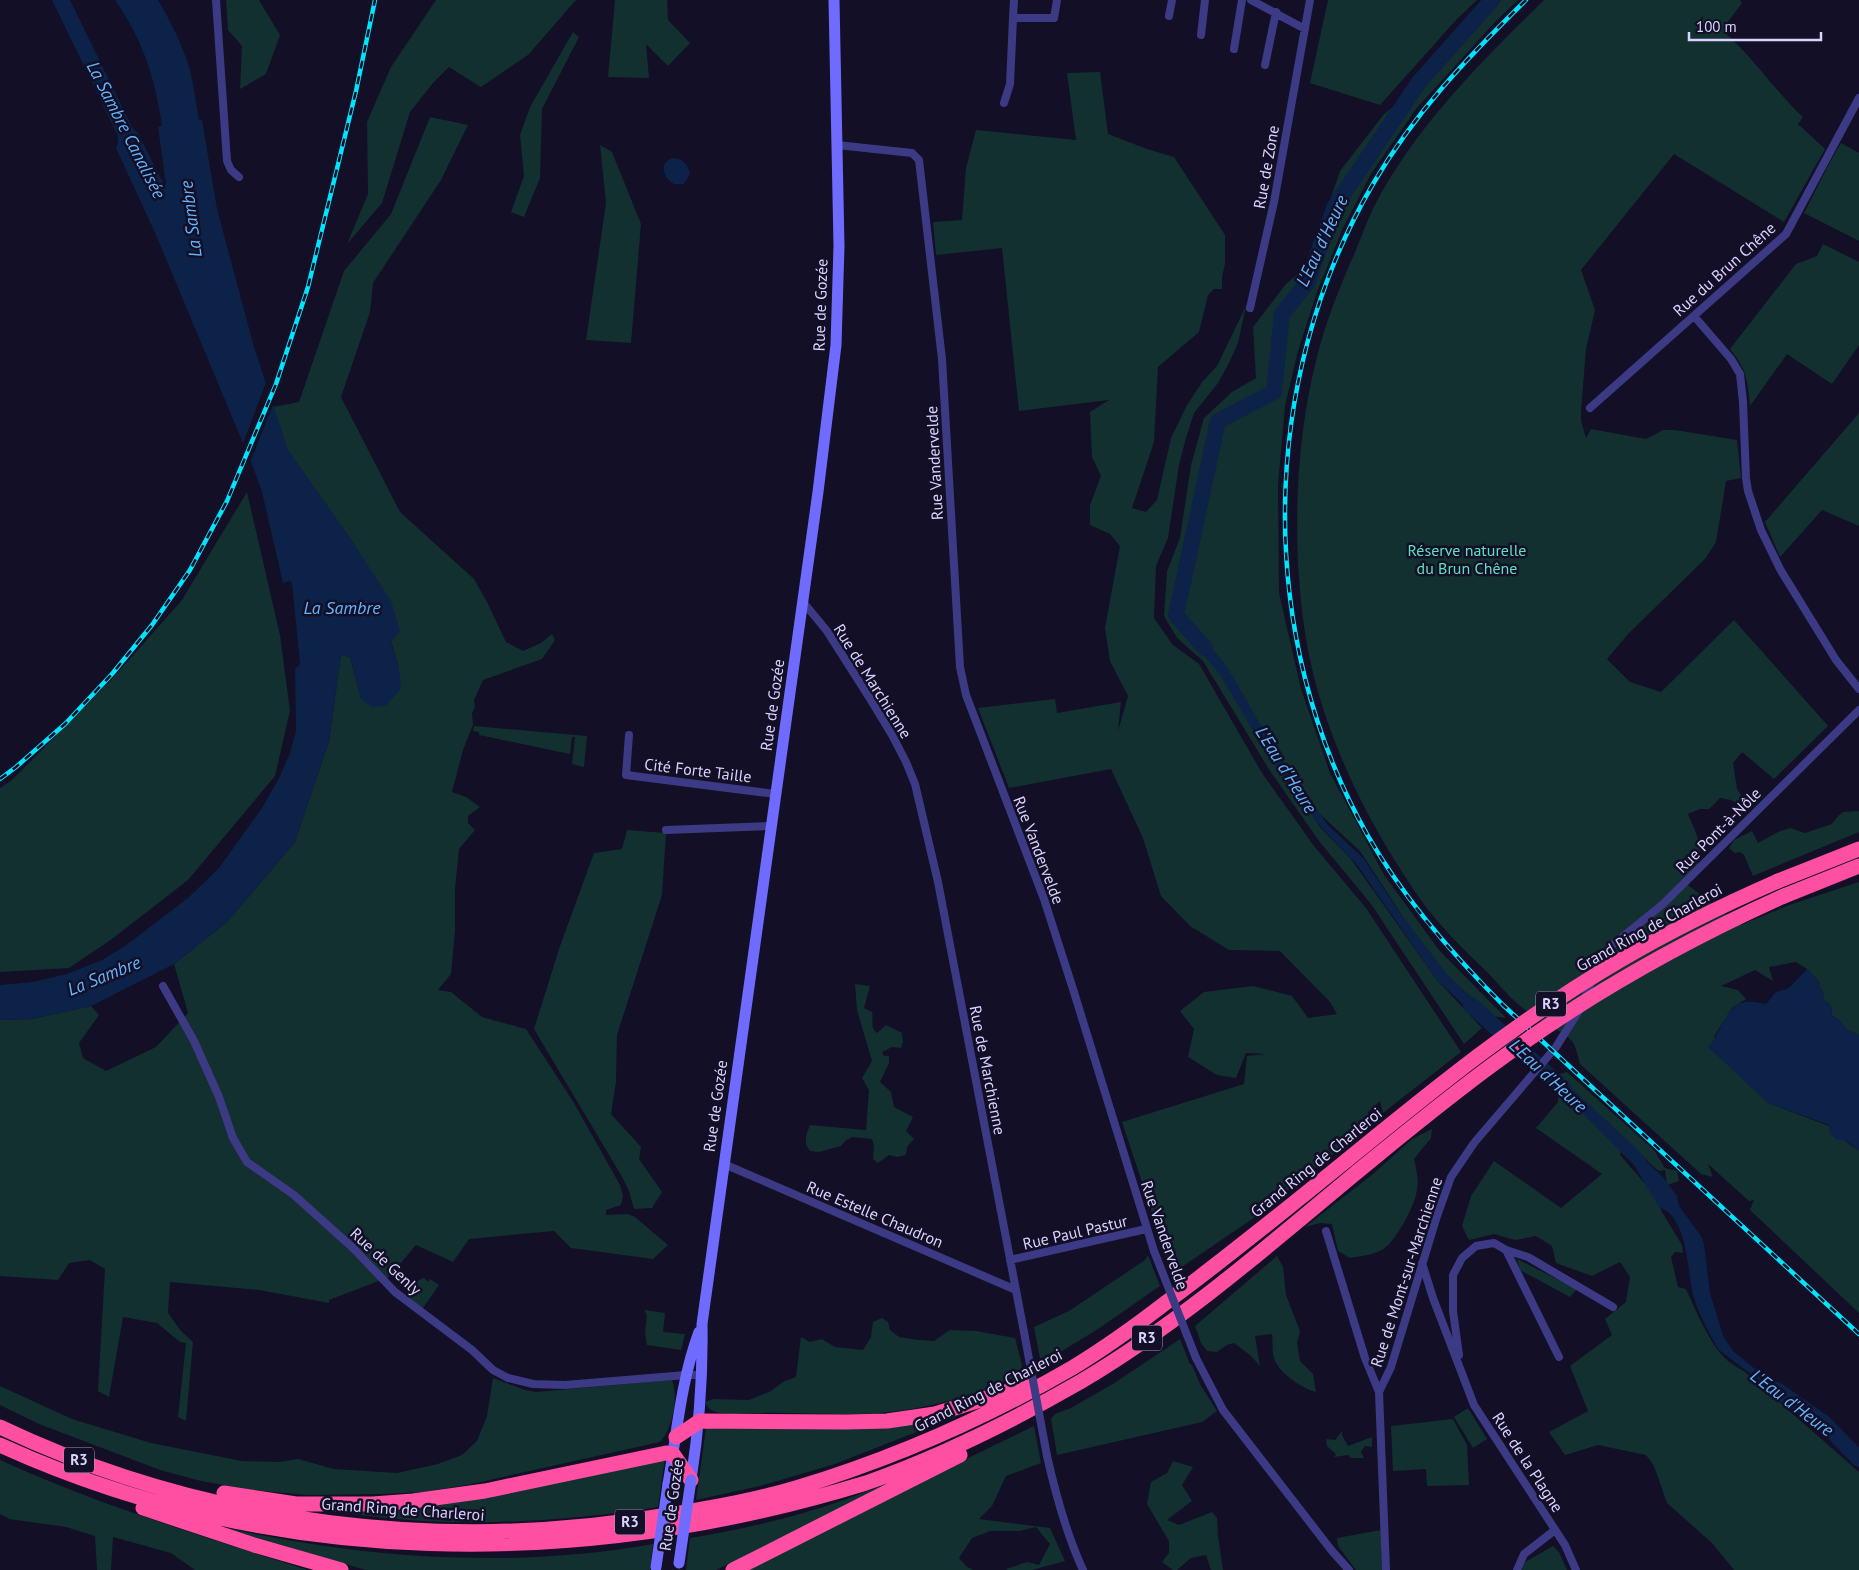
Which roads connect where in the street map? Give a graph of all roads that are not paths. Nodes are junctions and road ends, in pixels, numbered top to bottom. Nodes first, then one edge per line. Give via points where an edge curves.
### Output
1 (216, 0) edge
2 (834, 0) edge
3 (1014, 0) edge
4 (1057, 0) edge
5 (1172, 0) edge
6 (1205, 0) edge
7 (1242, 0) edge
8 (1252, 0) edge
9 (1310, 0) edge
10 (1265, 3) edge
11 (1276, 12) junction
12 (1169, 16) dead end
13 (1014, 18) junction
14 (1305, 29) junction
15 (1201, 35) dead end
16 (1234, 49) dead end
17 (1265, 65) dead end
18 (1859, 98) edge
19 (1004, 103) dead end
20 (837, 146) junction
21 (239, 178) dead end
22 (1250, 308) dead end
23 (1694, 316) junction
24 (1590, 408) dead end
25 (803, 602) junction
26 (1859, 689) edge
27 (1859, 710) edge
28 (629, 735) dead end
29 (775, 794) junction
30 (771, 826) junction
31 (666, 830) dead end
32 (1859, 849) edge
33 (1859, 866) edge
34 (1597, 968) joint
35 (163, 986) dead end
36 (724, 1164) junction
37 (1146, 1229) junction
38 (1326, 1231) dead end
39 (1506, 1250) junction
40 (1010, 1260) junction
41 (1422, 1263) junction
42 (1016, 1290) junction
43 (1612, 1307) dead end
44 (702, 1324) junction
45 (1559, 1357) dead end
46 (1074, 1367) junction
47 (1461, 1367) junction
48 (686, 1375) junction
49 (701, 1375) junction
50 (1379, 1392) junction
51 (700, 1421) junction
52 (1002, 1424) junction
53 (0, 1427) edge
54 (676, 1437) junction
55 (0, 1445) edge
56 (673, 1454) junction
57 (691, 1480) junction
58 (88, 1481) junction
59 (160, 1487) junction
60 (1555, 1530) junction
61 (679, 1566) edge
62 (657, 1569) edge
63 (341, 1570) edge
64 (733, 1570) edge
65 (1083, 1570) edge
66 (1349, 1570) edge
67 (1386, 1570) edge
68 (1517, 1570) edge
69 (1576, 1570) edge

1 - 21 street via 228,161
2 - 20 main road, Rue de Gozée
3 - 13 street
4 - 13 street via 1054,18
5 - 12 street
6 - 15 street
7 - 16 street
8 - 10 street
9 - 14 street, Rue de Zone
10 - 11 street
11 - 14 street
11 - 17 street
13 - 19 street via 1010,84
14 - 22 street, Rue de Zone via 1274,202
18 - 23 street, Rue du Brun Chêne via 1786,234
20 - 25 main road, Rue de Gozée via 839,255 836,345
20 - 37 street, Rue Vandervelde via 912,153 919,160 942,359 960,667 966,695 1044,899
23 - 24 street, Rue du Brun Chêne
23 - 26 street via 1740,374 1746,478 1762,530 1780,569 1836,660
25 - 29 main road, Rue de Gozée
25 - 40 street, Rue de Marchienne via 827,631 873,704 915,784 938,882
27 - 34 street, Rue Pont-à-Nôle via 1663,904 1610,947
28 - 29 street, Cité Forte Taille via 626,775
29 - 30 main road, Rue de Gozée
30 - 31 street
30 - 36 main road, Rue de Gozée
32 - 46 highway, Grand Ring de Charleroi / R3, bridge via 1732,901 1618,961 1555,1001 1439,1084 1201,1277
33 - 52 highway, Grand Ring de Charleroi / R3, bridge via 1784,896 1684,944 1628,974 1566,1014 1499,1060 1211,1292 1081,1381
34 - 41 street, Rue de Mont-sur-Marchienne via 1580,1009 1556,1047 1468,1151 1451,1177
35 - 48 street, Rue de Genly via 194,1041 233,1138 247,1162 294,1195 353,1248 395,1292 472,1350 493,1370 508,1378 533,1384 565,1385
36 - 42 street, Rue Estelle Chaudron
36 - 44 main road, Rue de Gozée
37 - 40 street, Rue Paul Pastur
37 - 66 street, Rue Vandervelde, bridge via 1196,1358 1223,1410
38 - 50 street via 1365,1358
39 - 43 street, Rue de la Plagne via 1528,1257
39 - 45 street
39 - 47 street, Rue de la Plagne via 1494,1243 1476,1246 1462,1258 1453,1275 1453,1311
40 - 42 street, Rue de Marchienne
41 - 47 street, Rue de la Plagne
41 - 50 street, Rue de Mont-sur-Marchienne via 1390,1367
42 - 65 street, Rue de Marchienne, bridge via 1047,1456 1062,1518
44 - 48 main road, Rue de Gozée
44 - 49 main road, Rue de Gozée
46 - 51 highway via 935,1414 847,1422
46 - 59 highway, Grand Ring de Charleroi / R3 via 931,1440 863,1466 793,1489 724,1506 622,1524 485,1532 376,1527 296,1518
47 - 60 street, Rue de la Plagne via 1474,1405
48 - 49 street, Rue de Genly
48 - 54 main road, Rue de Gozée
49 - 51 main road, Rue de Gozée
50 - 67 street, Rue de Mont-sur-Marchienne
51 - 54 highway
51 - 57 main road, Rue de Gozée
52 - 58 highway, Grand Ring de Charleroi / R3 via 868,1482 797,1504 725,1522 644,1536 544,1547 459,1549 376,1544 294,1534 215,1518
52 - 64 highway via 982,1444
53 - 59 highway, Grand Ring de Charleroi / R3 via 66,1455
54 - 56 main road, Rue de Gozée
55 - 58 highway, Grand Ring de Charleroi / R3
56 - 57 highway
56 - 59 highway via 650,1455 485,1491 373,1504 296,1504
56 - 62 main road, Rue de Gozée, bridge
57 - 61 main road, Rue de Gozée, bridge
58 - 63 highway via 110,1498 254,1546
60 - 68 street via 1524,1554
60 - 69 street, Rue de la Plagne

